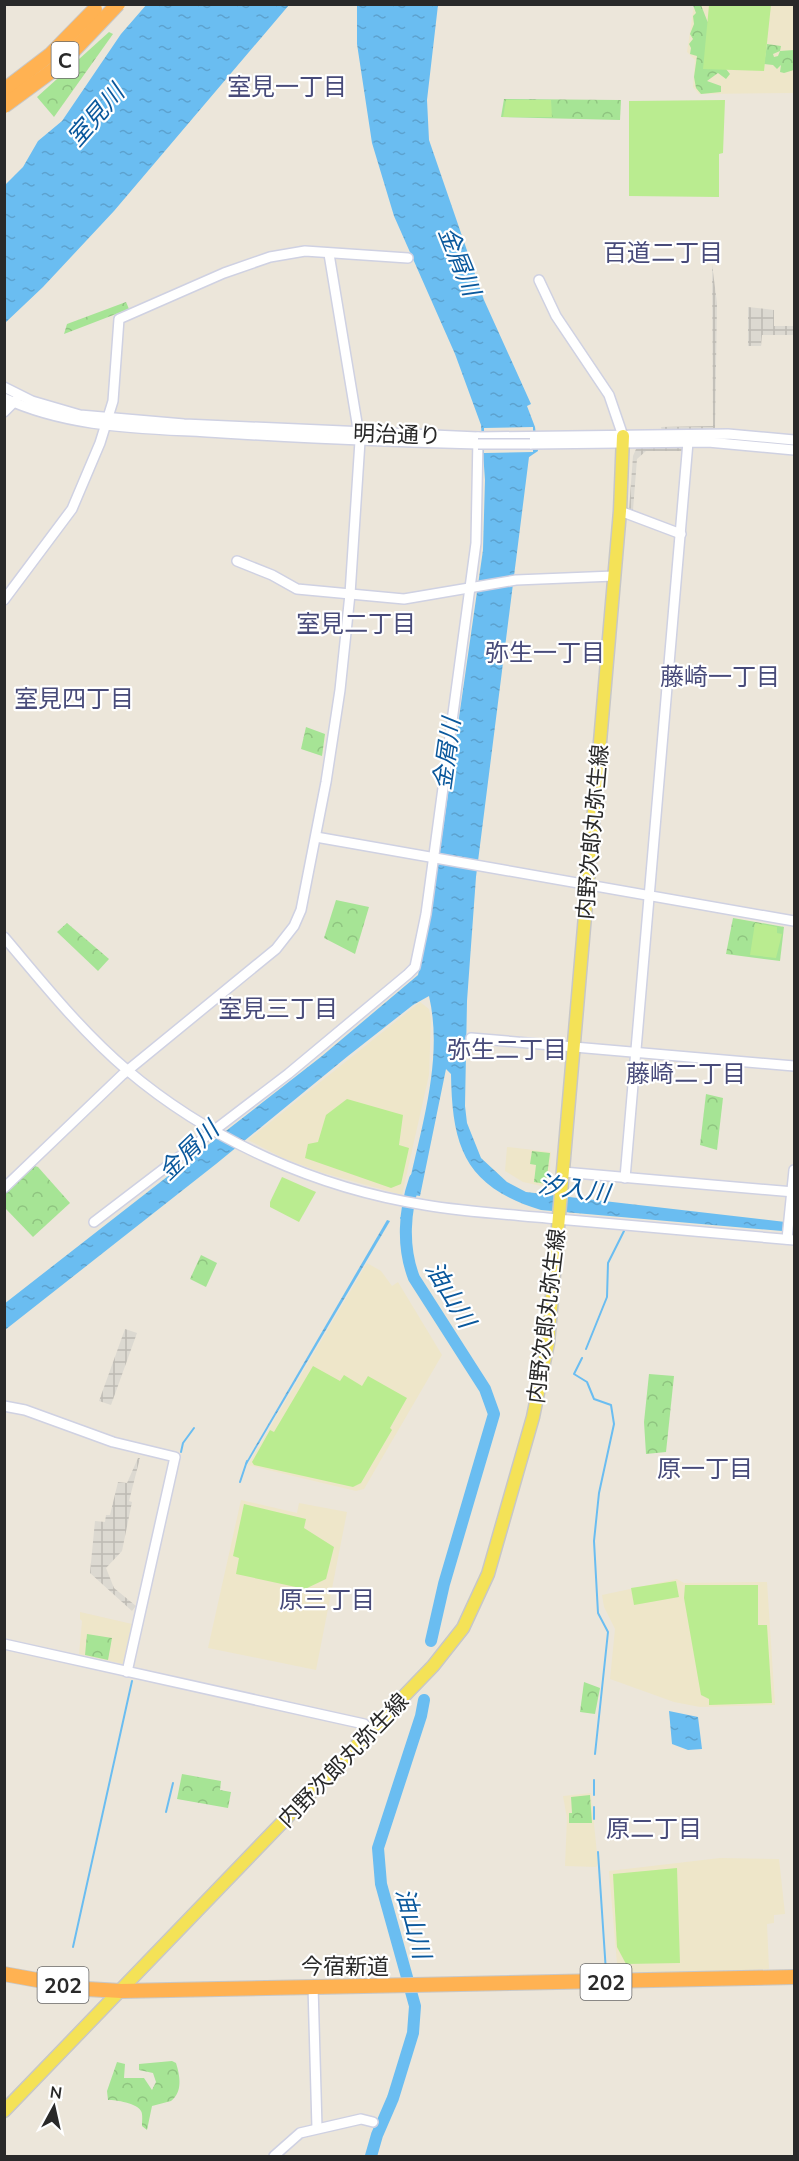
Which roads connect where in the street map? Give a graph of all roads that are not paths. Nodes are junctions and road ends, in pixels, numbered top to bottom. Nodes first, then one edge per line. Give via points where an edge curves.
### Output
1 (99, 4) edge
2 (118, 4) edge
3 (4, 88) edge
4 (4, 108) edge
5 (329, 254) junction
6 (408, 258) dead end
7 (538, 280) dead end
8 (4, 387) edge
9 (4, 398) edge
10 (17, 399) junction
11 (4, 412) edge
12 (107, 422) junction
13 (359, 437) junction
14 (478, 440) junction
15 (623, 440) junction
16 (795, 440) edge
17 (688, 442) junction
18 (795, 450) edge
19 (620, 511) junction
20 (681, 534) junction
21 (237, 561) dead end
22 (614, 576) junction
23 (470, 587) junction
24 (350, 594) junction
25 (4, 600) edge
26 (316, 837) junction
27 (432, 857) junction
28 (587, 885) junction
29 (649, 896) junction
30 (795, 921) edge
31 (4, 937) edge
32 (471, 1038) dead end
33 (574, 1047) junction
34 (636, 1053) junction
35 (795, 1066) edge
36 (128, 1070) junction
37 (214, 1129) junction
38 (795, 1170) edge
39 (563, 1172) junction
40 (625, 1178) junction
41 (4, 1188) edge
42 (794, 1192) edge
43 (559, 1219) junction
44 (94, 1222) dead end
45 (790, 1236) edge
46 (4, 1406) edge
47 (4, 1644) edge
48 (127, 1672) junction
49 (371, 1731) junction
50 (4, 1974) edge
51 (795, 1977) edge
52 (4, 1981) edge
53 (795, 1983) edge
54 (420, 1988) junction
55 (313, 1990) junction
56 (118, 1994) junction
57 (4, 2111) edge
58 (373, 2122) dead end
59 (317, 2128) junction
60 (274, 2157) edge

1 - 3 highway, C, bridge via 51,54
2 - 4 highway, C, bridge via 60,65
5 - 6 street
5 - 12 street via 305,251 270,257 119,319 113,401
5 - 13 street
7 - 15 street via 556,316 609,395
8 - 10 street, 明治通り
9 - 10 street, 明治通り
10 - 11 street
10 - 12 street, 明治通り
12 - 13 street, 明治通り
12 - 25 street via 72,509
13 - 14 street, 明治通り
13 - 24 street
14 - 15 street, 明治通り, bridge
14 - 23 street via 478,501
15 - 16 street, 明治通り via 728,434
15 - 17 street, 明治通り
15 - 19 main road, 内野次郎丸弥生線
17 - 18 street, 明治通り
17 - 20 street
19 - 20 street
19 - 22 main road, 内野次郎丸弥生線
20 - 29 street
21 - 24 street via 297,590
22 - 23 street via 516,580
22 - 28 main road, 内野次郎丸弥生線
23 - 24 street via 404,599
23 - 27 street
24 - 26 street via 340,690
26 - 27 street
26 - 36 street via 301,910 286,937
27 - 28 street
27 - 37 street via 415,967 288,1074
28 - 29 street
28 - 33 main road, 内野次郎丸弥生線
29 - 30 street
29 - 34 street
31 - 36 street via 62,1005
32 - 33 street
33 - 34 street
33 - 39 main road, 内野次郎丸弥生線
34 - 35 street
34 - 40 street
36 - 37 street via 167,1101
36 - 41 street
37 - 43 street via 318,1178 400,1201
37 - 44 street
38 - 42 street
39 - 40 street
39 - 43 main road, 内野次郎丸弥生線
40 - 42 street
42 - 45 street
43 - 45 street
43 - 49 main road, 内野次郎丸弥生線 via 548,1343 533,1417 481,1595 463,1628 433,1666
46 - 48 street via 112,1442 175,1457
47 - 48 street
48 - 49 street via 364,1724
49 - 56 main road, 内野次郎丸弥生線
50 - 56 highway, 今宿新道 / 202
51 - 54 highway, 今宿新道 / 202
52 - 56 highway, 今宿新道 / 202 via 87,1996
53 - 54 highway, 今宿新道 / 202
54 - 55 highway, 今宿新道 / 202
55 - 56 highway, 今宿新道 / 202
55 - 59 street
56 - 57 main road, 内野次郎丸弥生線
58 - 59 street via 367,2119
59 - 60 street via 300,2133

